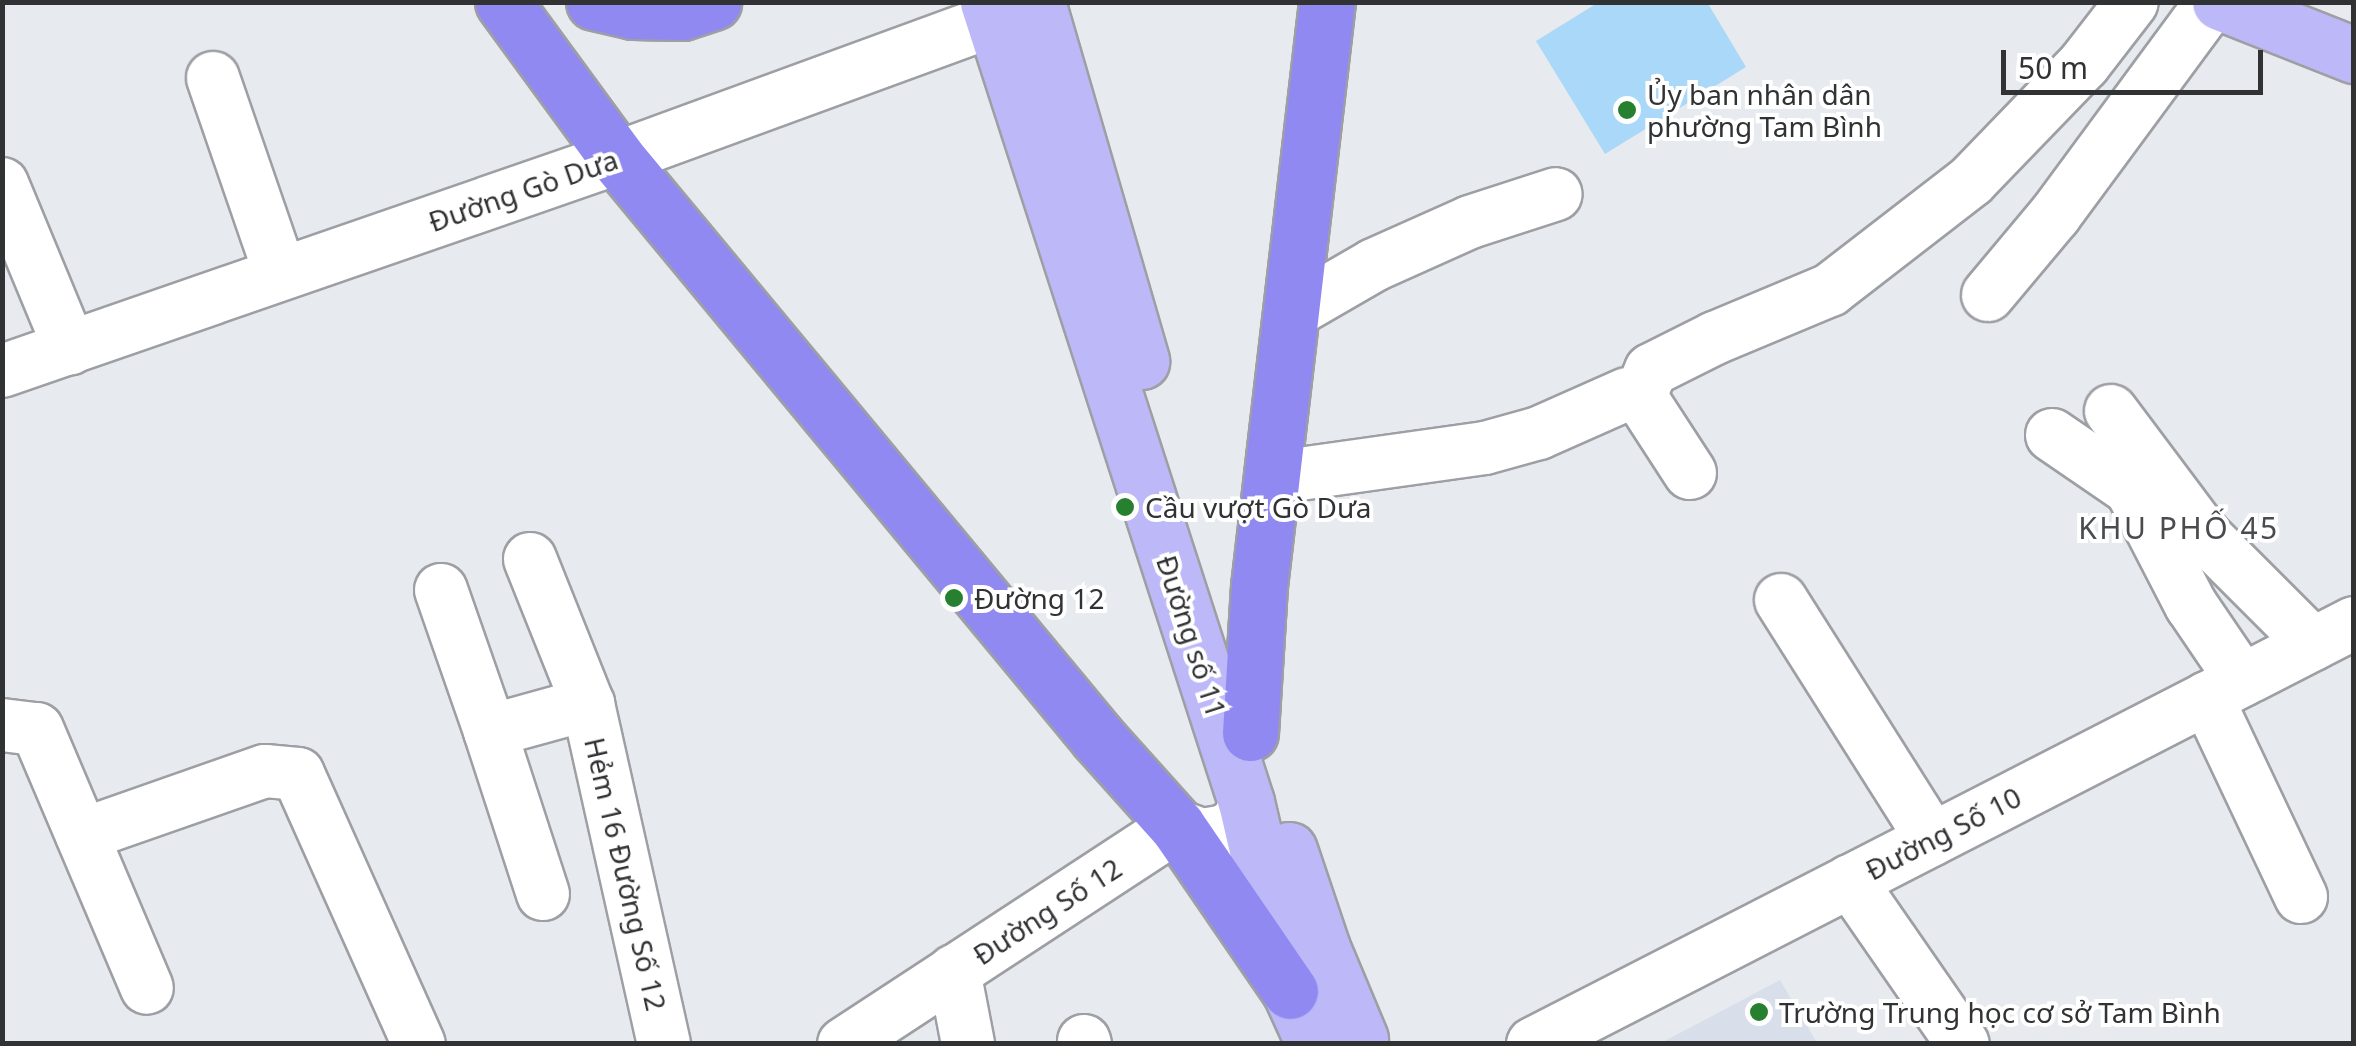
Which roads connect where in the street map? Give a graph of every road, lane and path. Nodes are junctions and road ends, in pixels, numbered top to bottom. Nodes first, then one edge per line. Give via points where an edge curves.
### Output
1 (503, 2) edge
2 (594, 2) edge
3 (712, 2) edge
4 (1327, 2) edge
5 (2132, 2) edge
6 (2212, 2) edge
7 (2220, 2) edge
8 (1019, 6) edge
9 (2354, 55) edge
10 (213, 78) dead end
11 (617, 158) junction
12 (2, 184) edge
13 (1556, 194) dead end
14 (280, 273) junction
15 (1988, 294) dead end
16 (1291, 313) junction
17 (70, 348) junction
18 (2, 371) edge
19 (1634, 395) junction
20 (2111, 411) dead end
21 (2052, 436) dead end
22 (1690, 473) dead end
23 (1271, 478) junction
24 (530, 559) dead end
25 (441, 590) dead end
26 (1781, 600) dead end
27 (2333, 634) edge
28 (2225, 689) junction
29 (588, 704) junction
30 (2, 726) edge
31 (490, 731) junction
32 (1250, 733) junction
33 (1246, 802) junction
34 (1177, 826) junction
35 (82, 835) junction
36 (1932, 839) junction
37 (1850, 881) junction
38 (543, 894) dead end
39 (2301, 897) dead end
40 (954, 971) junction
41 (147, 988) dead end
42 (1290, 990) junction
43 (1354, 1042) edge
44 (419, 1044) edge
45 (664, 1044) edge
46 (844, 1044) edge
47 (968, 1044) edge
48 (1533, 1044) edge
49 (1963, 1044) edge

1 - 11 highway
2 - 3 highway via 682,12
4 - 16 highway
5 - 19 street via 2084,64 1971,180 1830,290 1651,370
6 - 15 street via 2055,216
7 - 9 main road
8 - 11 street, Đường Gò Dưa
8 - 32 main road, Đường số 11
8 - 33 main road, Đường số 11
10 - 14 street
11 - 14 street, Đường Gò Dưa
11 - 34 highway
12 - 17 street
13 - 16 street via 1422,243
14 - 17 street, Đường Gò Dưa
16 - 23 highway
17 - 18 street, Đường Gò Dưa
19 - 22 street
19 - 23 street via 1484,448
20 - 27 street via 2204,535
21 - 28 street via 2131,489
23 - 32 highway
24 - 29 street, Hẻm 16 Đường Số 12
25 - 31 street
26 - 36 street
27 - 28 street, Đường Số 10
28 - 36 street, Đường Số 10
28 - 39 street
29 - 31 street, Hẻm 16 Đường Số 12
29 - 45 street, Hẻm 16 Đường Số 12
30 - 35 street via 38,729
31 - 38 street
32 - 43 main road, Đường số 11
33 - 34 street via 1238,822 1225,831 1202,834
33 - 42 main road, Đường số 11
34 - 40 street, Đường Số 12
34 - 42 highway
35 - 41 street
35 - 44 street via 265,770 298,774
36 - 37 street, Đường Số 10
37 - 48 street, Đường Số 10
37 - 49 street
40 - 46 street, Đường Số 12
40 - 47 street
42 - 43 main road, Đường số 11

